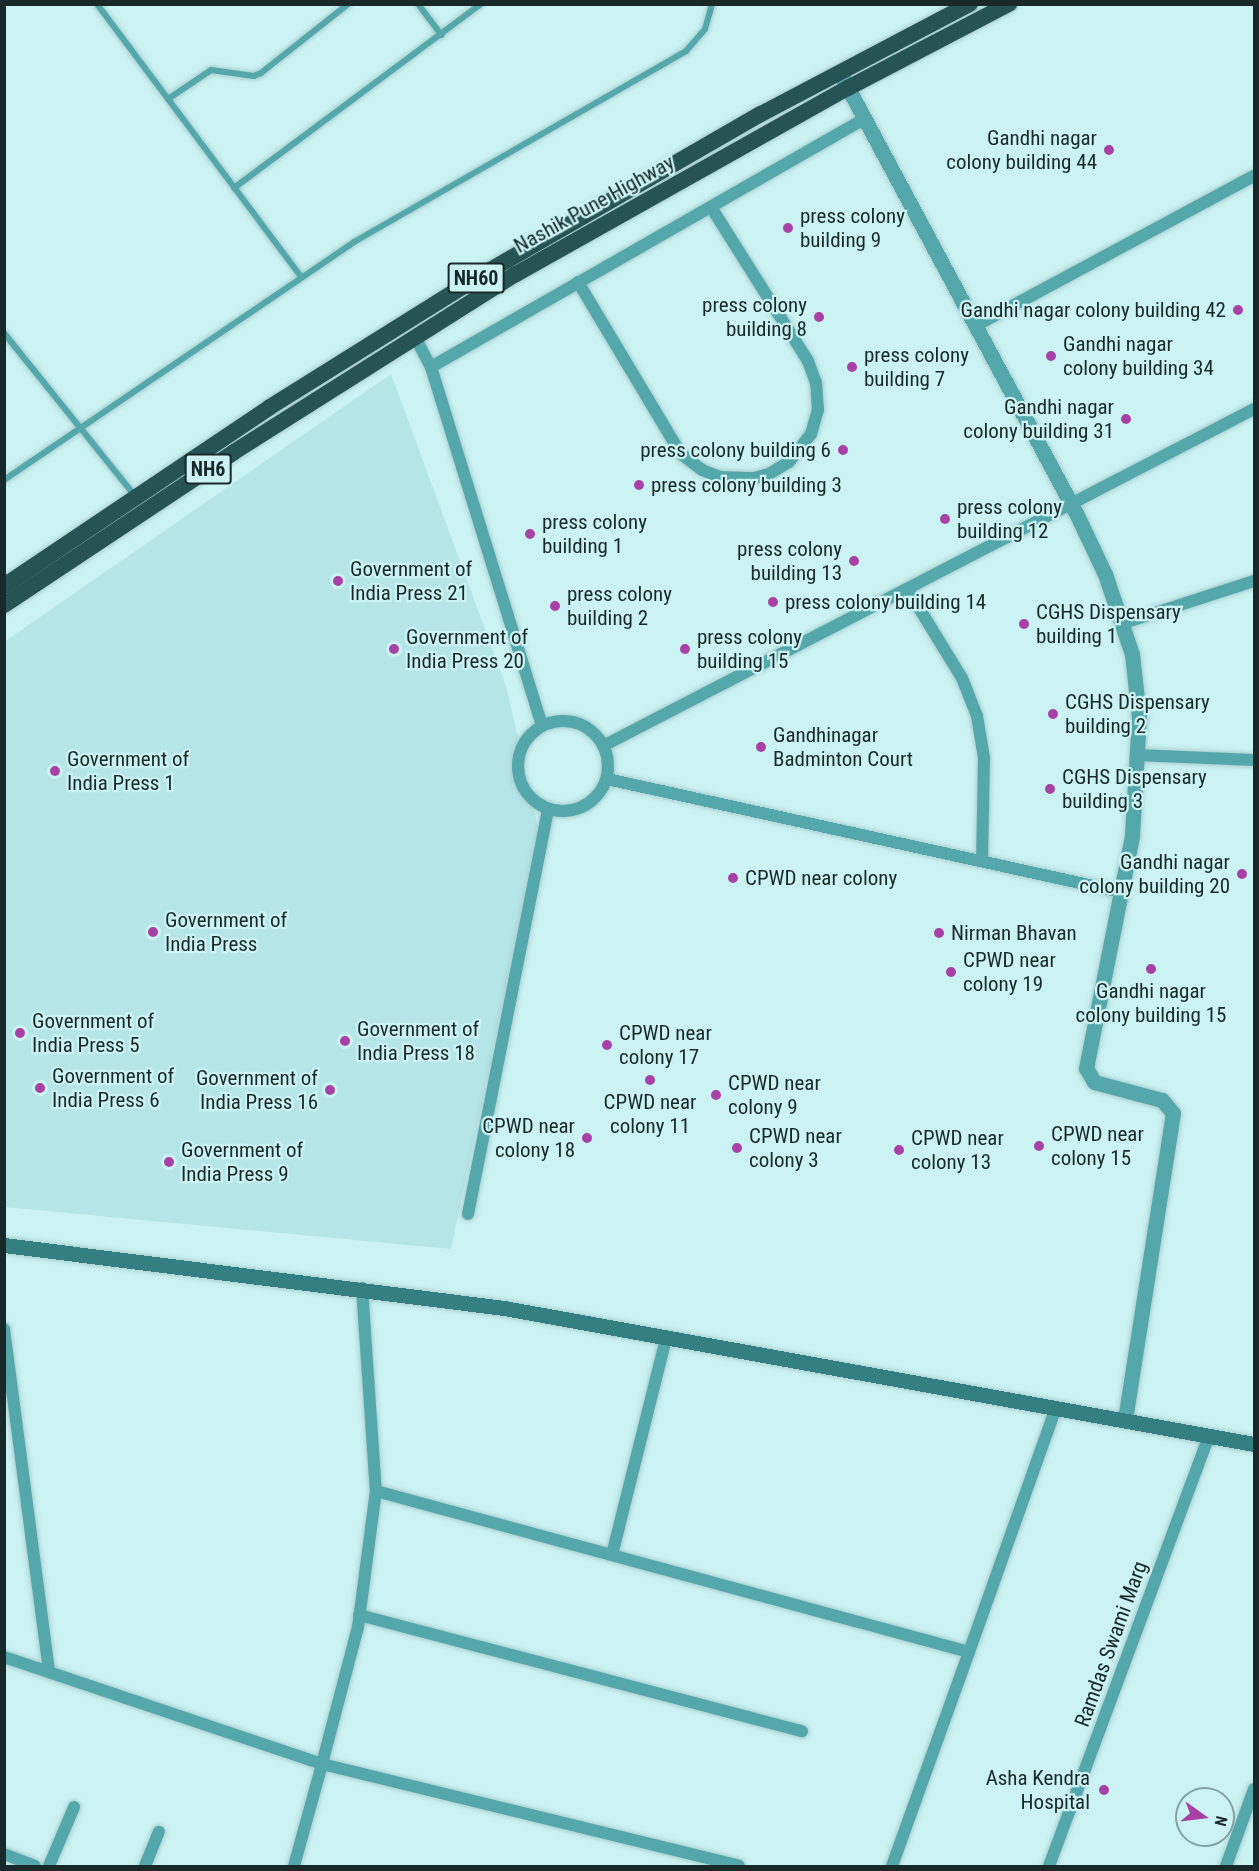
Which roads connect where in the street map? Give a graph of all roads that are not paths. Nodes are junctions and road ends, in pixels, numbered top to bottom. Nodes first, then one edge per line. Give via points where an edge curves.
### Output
1 (97, 4) edge
2 (348, 4) edge
3 (418, 4) edge
4 (482, 4) edge
5 (712, 4) edge
6 (970, 4) edge
7 (1009, 4) edge
8 (441, 35) junction
9 (844, 80) junction
10 (168, 99) junction
11 (864, 118) junction
12 (1254, 176) edge
13 (234, 188) junction
14 (711, 207) junction
15 (301, 277) junction
16 (578, 282) junction
17 (975, 326) junction
18 (4, 333) edge
19 (416, 339) junction
20 (431, 367) junction
21 (1254, 408) edge
22 (80, 428) junction
23 (4, 480) edge
24 (135, 496) junction
25 (1072, 505) junction
26 (1254, 580) edge
27 (4, 586) edge
28 (908, 590) junction
29 (4, 605) edge
30 (1124, 623) junction
31 (542, 725) junction
32 (603, 746) junction
33 (1137, 755) junction
34 (1254, 760) edge
35 (606, 779) junction
36 (548, 808) junction
37 (982, 861) junction
38 (1121, 892) junction
39 (468, 1214) dead end
40 (4, 1245) edge
41 (362, 1288) junction
42 (4, 1329) edge
43 (666, 1338) junction
44 (1056, 1408) junction
45 (1125, 1420) junction
46 (1209, 1436) junction
47 (1254, 1444) edge
48 (376, 1491) junction
49 (612, 1555) junction
50 (359, 1615) junction
51 (969, 1652) junction
52 (4, 1657) edge
53 (49, 1672) junction
54 (802, 1731) dead end
55 (322, 1764) junction
56 (1254, 1789) edge
57 (74, 1807) dead end
58 (159, 1832) dead end
59 (4, 1854) edge
60 (724, 1864) edge
61 (36, 1866) edge
62 (49, 1866) edge
63 (145, 1866) edge
64 (294, 1866) edge
65 (739, 1866) edge
66 (892, 1866) edge
67 (1049, 1866) edge
68 (1226, 1866) edge

1 - 10 lane
2 - 10 lane via 261,73 254,76 211,70
3 - 8 lane
4 - 8 lane
5 - 15 lane via 705,29 680,56 556,123
6 - 9 highway, Nashik Pune Highway / NH60
7 - 9 highway, Nashik Pune Highway / NH60
8 - 13 lane
9 - 11 street
9 - 19 highway, Nashik Pune Highway / NH60 via 516,274
9 - 24 highway, Nashik Pune Highway / NH60 via 512,256
10 - 13 lane
11 - 14 street
11 - 17 street
12 - 17 street
13 - 15 lane
14 - 16 street
14 - 16 street via 808,361 816,383 818,410 811,434 789,462 769,474 736,480 720,477 702,470 681,454
15 - 22 lane
16 - 20 street
17 - 25 street
18 - 22 lane
19 - 20 street
19 - 29 highway, Nashik Pune Highway / NH6 via 234,452
20 - 31 street
21 - 25 street
22 - 23 lane
22 - 24 lane
24 - 27 highway, Nashik Pune Highway / NH60
25 - 28 street
25 - 30 street
26 - 30 street
28 - 32 street
28 - 37 street via 962,678 977,716 984,758
30 - 33 street via 1139,690
31 - 32 street via 574,721 585,726
31 - 36 street via 521,748 517,771 525,792
32 - 35 street via 607,756
33 - 34 street
33 - 38 street via 1132,836
35 - 36 street via 588,804 570,811
35 - 37 street
36 - 39 street
37 - 38 street
38 - 45 street via 1086,1068 1094,1082 1162,1100 1173,1113
40 - 41 main road
41 - 43 main road via 504,1308
41 - 48 street
42 - 53 street
43 - 44 main road
43 - 49 street
44 - 45 main road
44 - 51 street
45 - 46 main road
46 - 47 main road
46 - 67 street, Ramdas Swami Marg
48 - 49 street
48 - 50 street
49 - 51 street
50 - 54 street
50 - 55 street
51 - 66 street
52 - 53 street
53 - 55 street
55 - 60 street
55 - 64 street
56 - 68 street
57 - 62 street
58 - 63 street
59 - 61 street
60 - 65 street

